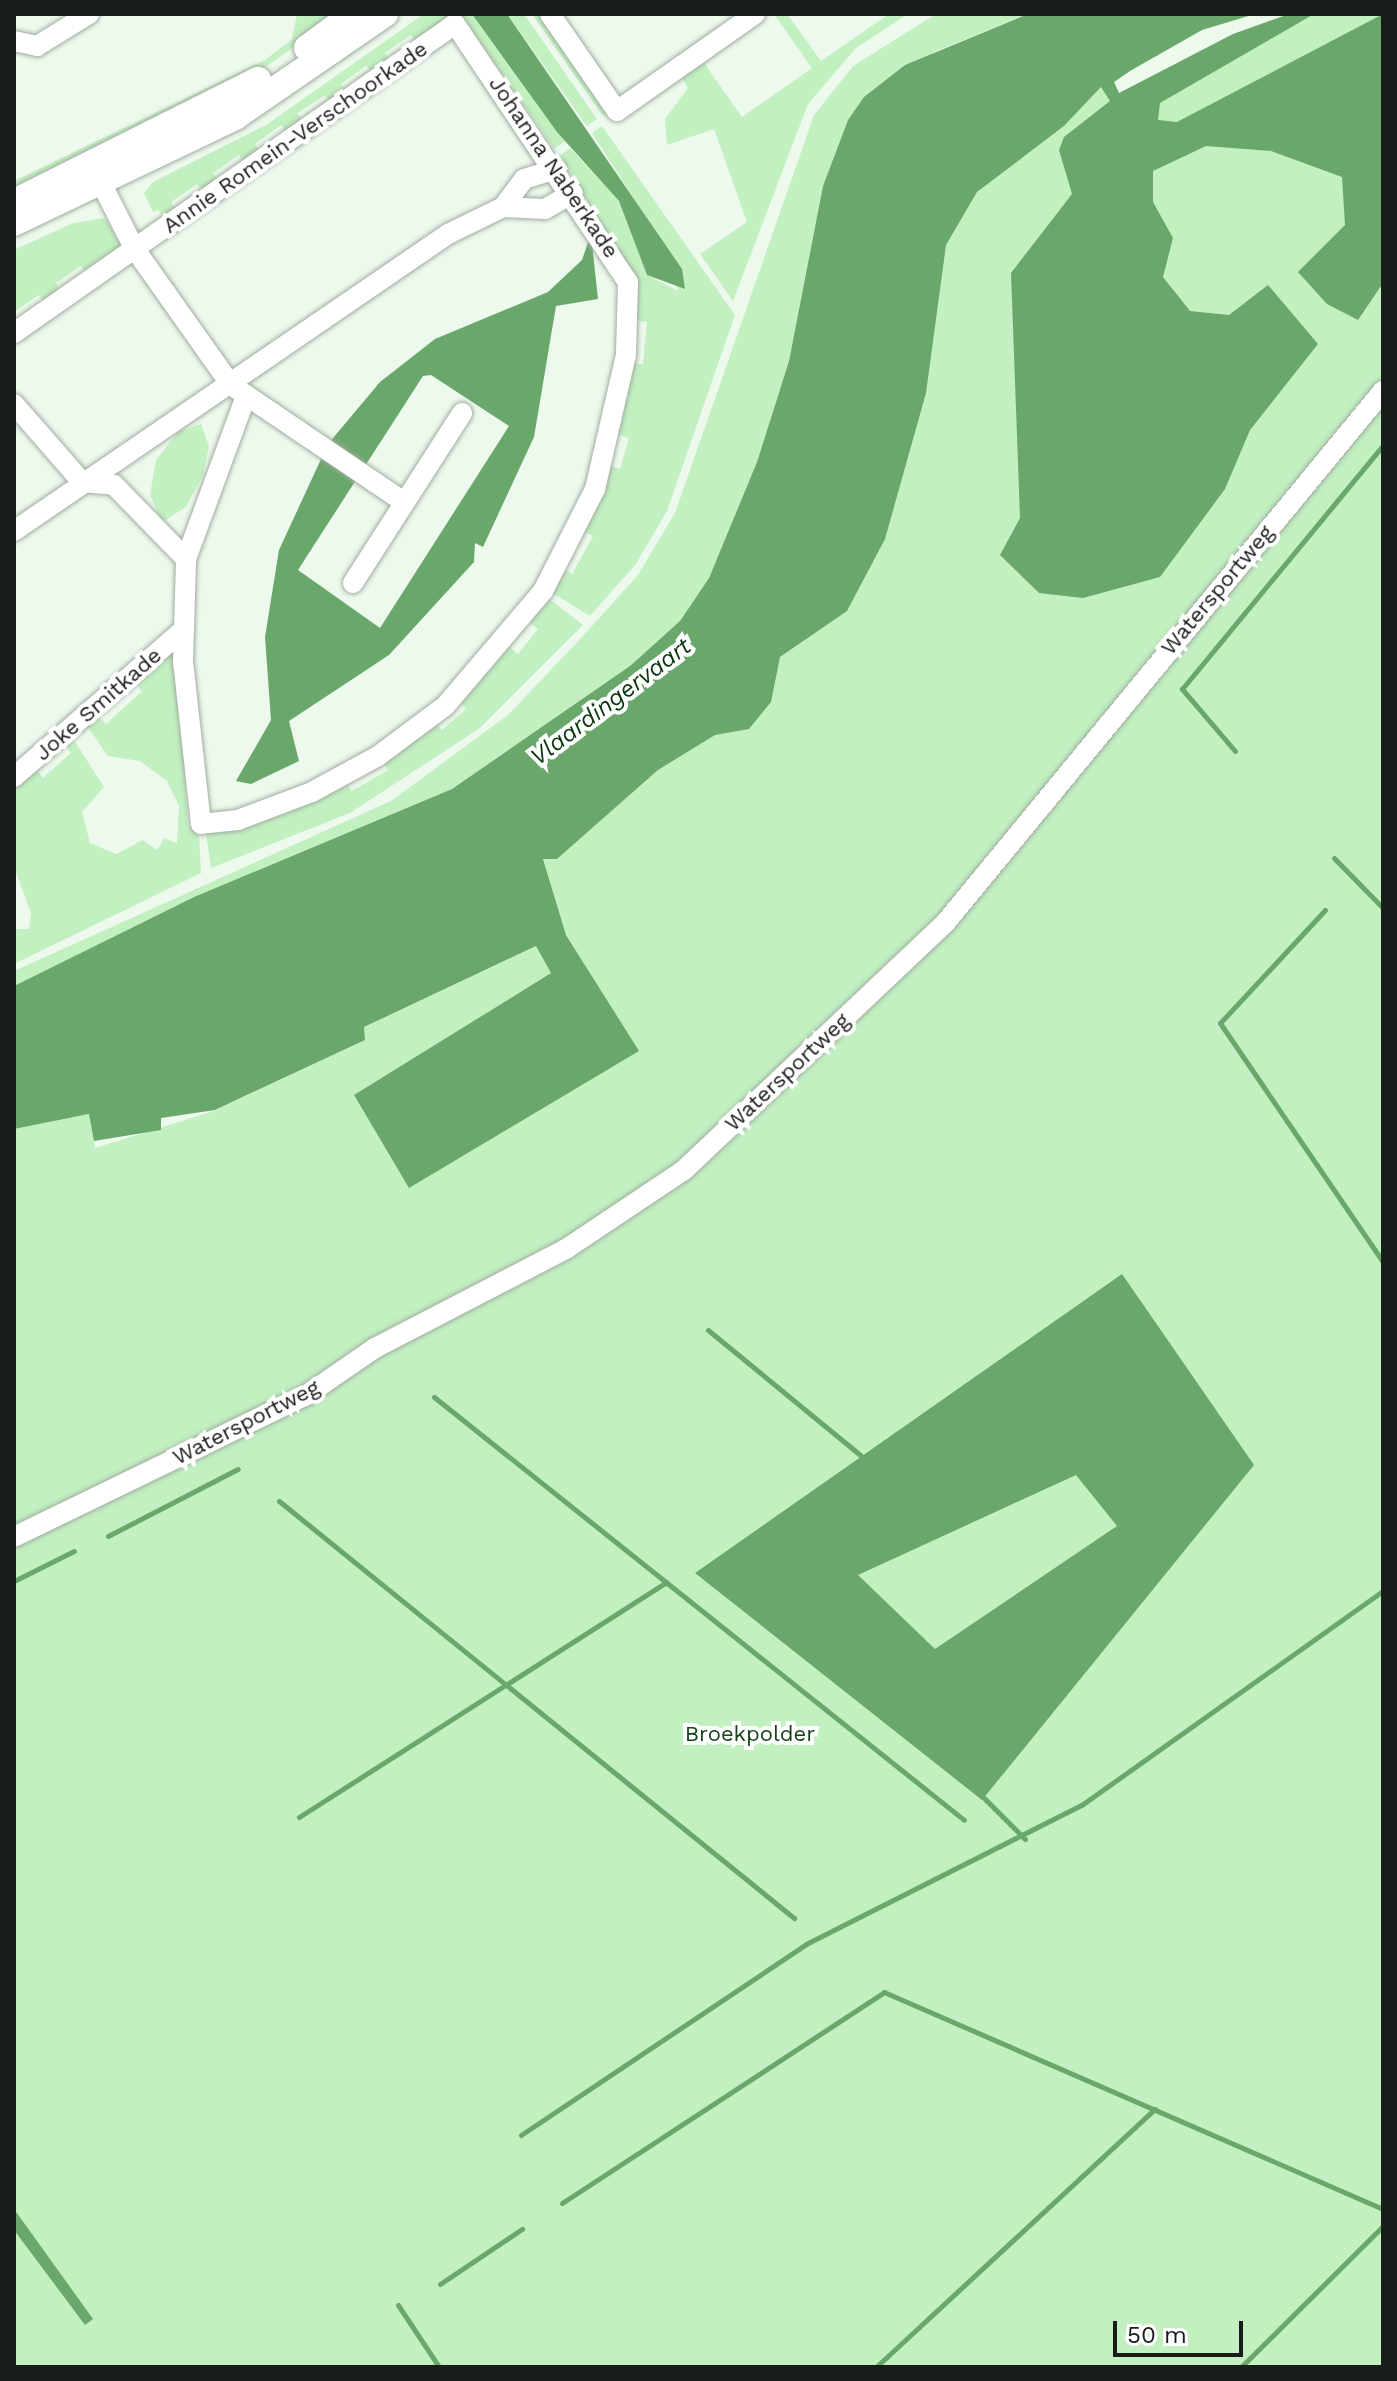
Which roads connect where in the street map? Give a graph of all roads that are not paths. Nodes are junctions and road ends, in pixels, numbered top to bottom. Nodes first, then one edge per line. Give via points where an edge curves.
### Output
1 (353, 14) edge
2 (385, 14) edge
3 (550, 14) edge
4 (755, 14) edge
5 (83, 15) edge
6 (455, 24) joint
7 (14, 41) edge
8 (557, 169) junction
9 (97, 174) junction
10 (573, 193) junction
11 (14, 202) edge
12 (503, 207) junction
13 (14, 223) edge
14 (134, 248) junction
15 (14, 333) edge
16 (1383, 391) edge
17 (238, 392) junction
18 (14, 404) edge
19 (462, 413) dead end
20 (82, 482) junction
21 (404, 502) junction
22 (14, 531) edge
23 (186, 559) junction
24 (353, 583) dead end
25 (183, 630) junction
26 (14, 777) edge
27 (14, 1537) edge

1 - 9 street via 229,100
2 - 9 street via 235,117
3 - 4 street via 617,111
5 - 7 street via 37,46
6 - 8 street, Johanna Naberkade
6 - 14 street, Annie Romein-Verschoorkade
8 - 10 street, Johanna Naberkade
8 - 12 street via 524,179
9 - 11 street
9 - 13 street
9 - 14 street
10 - 12 street via 545,209
10 - 25 street, Johanna Naberkade via 628,282 619,401 579,527 543,591 483,668 425,722 343,776 250,816 201,824
12 - 17 street via 448,234
14 - 15 street, Annie Romein-Verschoorkade
14 - 17 street
16 - 27 street, Watersportweg via 946,922 684,1170 566,1249 375,1348 305,1396
17 - 20 street
17 - 21 street
17 - 23 street, Johanna Naberkade
18 - 20 street
19 - 21 street
20 - 22 street
20 - 23 street via 114,485
21 - 24 street
23 - 25 street, Johanna Naberkade
25 - 26 street, Joke Smitkade

